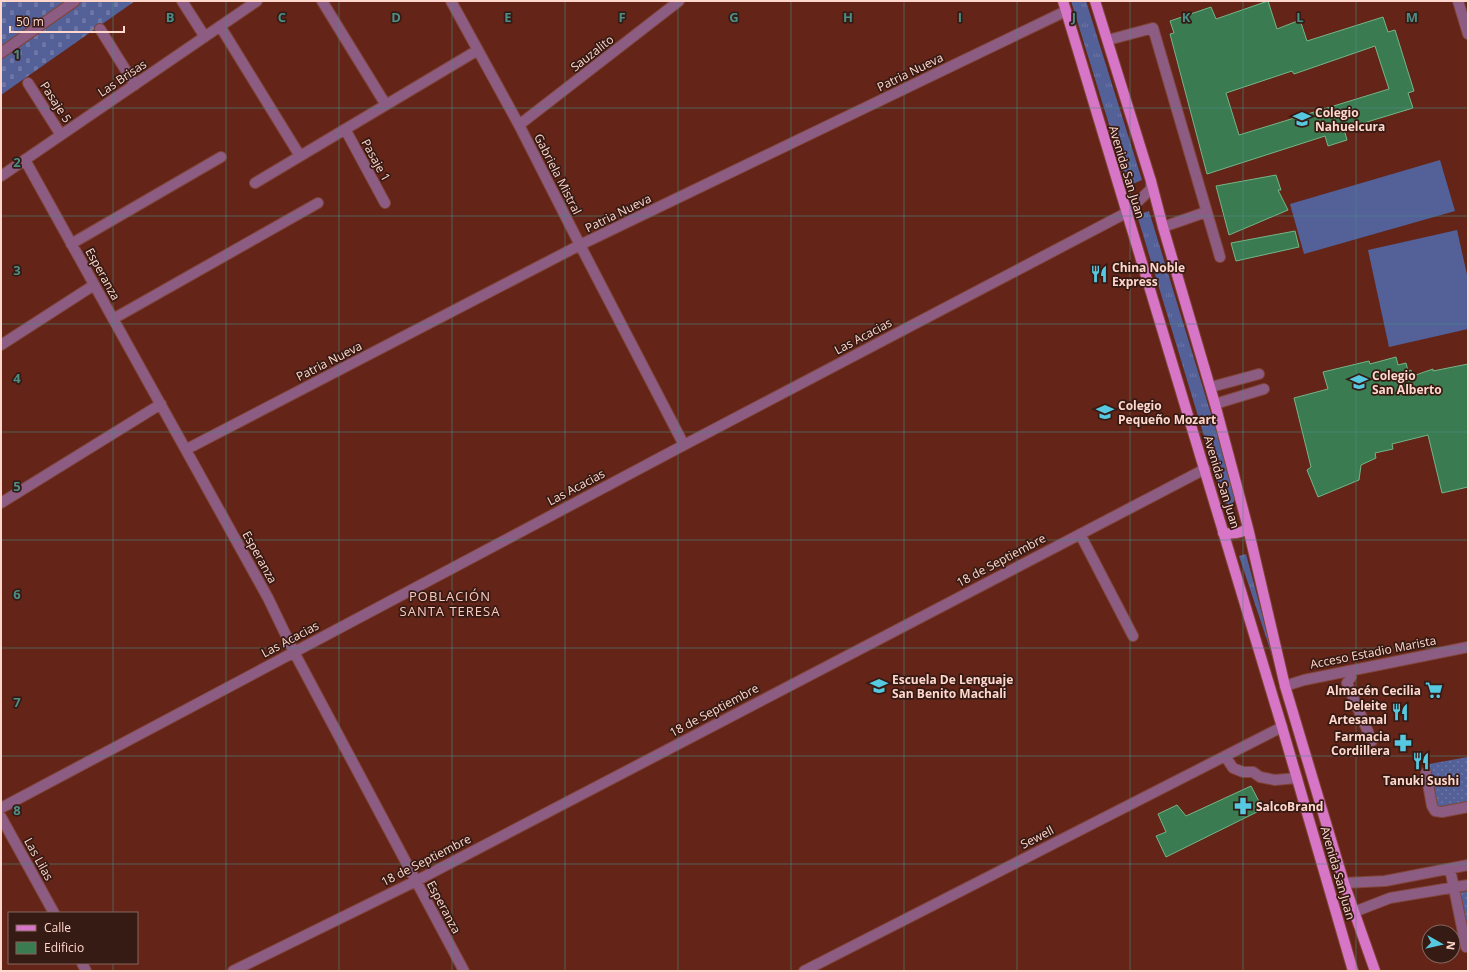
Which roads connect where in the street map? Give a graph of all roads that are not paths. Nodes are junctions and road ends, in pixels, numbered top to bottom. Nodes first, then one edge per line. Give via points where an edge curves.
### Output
1 (75, 1) edge
2 (182, 1) edge
3 (257, 1) edge
4 (322, 1) edge
5 (451, 1) edge
6 (679, 1) edge
7 (1095, 1) edge
8 (1458, 1) edge
9 (1064, 6) edge
10 (1465, 14) edge
11 (220, 26) junction
12 (100, 28) dead end
13 (1468, 34) edge
14 (205, 36) junction
15 (1108, 40) junction
16 (478, 50) junction
17 (1, 53) edge
18 (28, 83) dead end
19 (135, 85) junction
20 (386, 105) junction
21 (519, 125) junction
22 (345, 129) junction
23 (61, 135) junction
24 (300, 156) junction
25 (221, 157) dead end
26 (25, 160) junction
27 (1, 176) edge
28 (1151, 180) junction
29 (255, 183) dead end
30 (318, 203) dead end
31 (385, 203) dead end
32 (1206, 212) junction
33 (1126, 213) junction
34 (1163, 226) junction
35 (71, 244) junction
36 (580, 245) junction
37 (1220, 257) dead end
38 (94, 285) junction
39 (113, 319) junction
40 (1, 345) edge
41 (1259, 374) dead end
42 (1210, 387) junction
43 (1264, 389) dead end
44 (162, 404) junction
45 (1216, 404) junction
46 (684, 445) junction
47 (186, 449) junction
48 (1204, 470) junction
49 (1, 503) edge
50 (1248, 528) junction
51 (1224, 533) junction
52 (1080, 534) junction
53 (1133, 636) dead end
54 (1468, 647) edge
55 (294, 652) junction
56 (1347, 671) junction
57 (1285, 686) junction
58 (1282, 727) junction
59 (1372, 741) dead end
60 (1225, 756) junction
61 (1426, 772) dead end
62 (1297, 778) junction
63 (1468, 807) edge
64 (1, 808) edge
65 (1, 818) edge
66 (1468, 865) edge
67 (1450, 869) junction
68 (416, 881) junction
69 (1344, 883) junction
70 (1468, 885) edge
71 (1454, 887) junction
72 (53, 912) edge
73 (1354, 912) junction
74 (1466, 947) dead end
75 (234, 971) edge
76 (464, 971) edge
77 (804, 971) edge
78 (1353, 971) edge
79 (1375, 971) edge

1 - 17 street
2 - 14 street
3 - 11 street, Las Brisas
4 - 20 street
5 - 16 street, Gabriela Mistral
6 - 21 street, Sauzalito
7 - 15 main road, Avenida San Juan
8 - 10 street
9 - 33 main road, Avenida San Juan
9 - 36 street, Patria Nueva
10 - 13 street
11 - 14 street, Las Brisas
11 - 24 street
12 - 19 street
14 - 19 street, Las Brisas
15 - 28 main road, Avenida San Juan
15 - 32 street via 1153,28
16 - 20 street
16 - 21 street, Gabriela Mistral
18 - 23 street, Pasaje 5
19 - 23 street, Las Brisas
20 - 22 street
21 - 36 street, Gabriela Mistral
22 - 24 street
22 - 31 street, Pasaje 1
23 - 26 street, Las Brisas
24 - 29 street
25 - 35 street
26 - 27 street, Las Brisas
26 - 35 street, Esperanza
28 - 33 street, Las Acacias via 1151,189
28 - 34 main road, Avenida San Juan
30 - 39 street
32 - 34 street
32 - 37 street
33 - 46 street, Las Acacias
33 - 48 main road, Avenida San Juan
34 - 42 main road, Avenida San Juan
35 - 38 street, Esperanza
36 - 46 street, Gabriela Mistral
36 - 47 street, Patria Nueva
38 - 39 street, Esperanza
38 - 40 street
39 - 44 street, Esperanza
41 - 42 street
42 - 45 main road, Avenida San Juan
43 - 45 street
44 - 47 street, Esperanza
44 - 49 street
45 - 50 main road, Avenida San Juan
46 - 55 street, Las Acacias
47 - 55 street, Esperanza via 268,598
48 - 51 main road, Avenida San Juan
48 - 52 street, 18 de Septiembre
50 - 51 main road via 1236,534
50 - 57 main road, Avenida San Juan
51 - 58 main road, Avenida San Juan
52 - 53 street
52 - 68 street, 18 de Septiembre
54 - 56 street, Acceso Estadio Marista
55 - 64 street, Las Acacias
55 - 68 street, Esperanza
56 - 57 street, Acceso Estadio Marista
56 - 59 street via 1351,677 1347,683
57 - 69 main road, Avenida San Juan
58 - 60 street, Sewell
58 - 62 main road, Avenida San Juan
60 - 62 street via 1233,768 1243,772 1253,772 1260,777 1275,780
60 - 77 street, Sewell
61 - 63 street via 1435,811
62 - 78 main road, Avenida San Juan
65 - 72 street, Las Lilas
66 - 67 street
67 - 69 street via 1385,881
67 - 71 street
68 - 75 street, 18 de Septiembre
68 - 76 street, Esperanza
69 - 73 main road, Avenida San Juan
70 - 71 street
71 - 73 street via 1390,898
71 - 74 street
73 - 79 main road, Avenida San Juan

